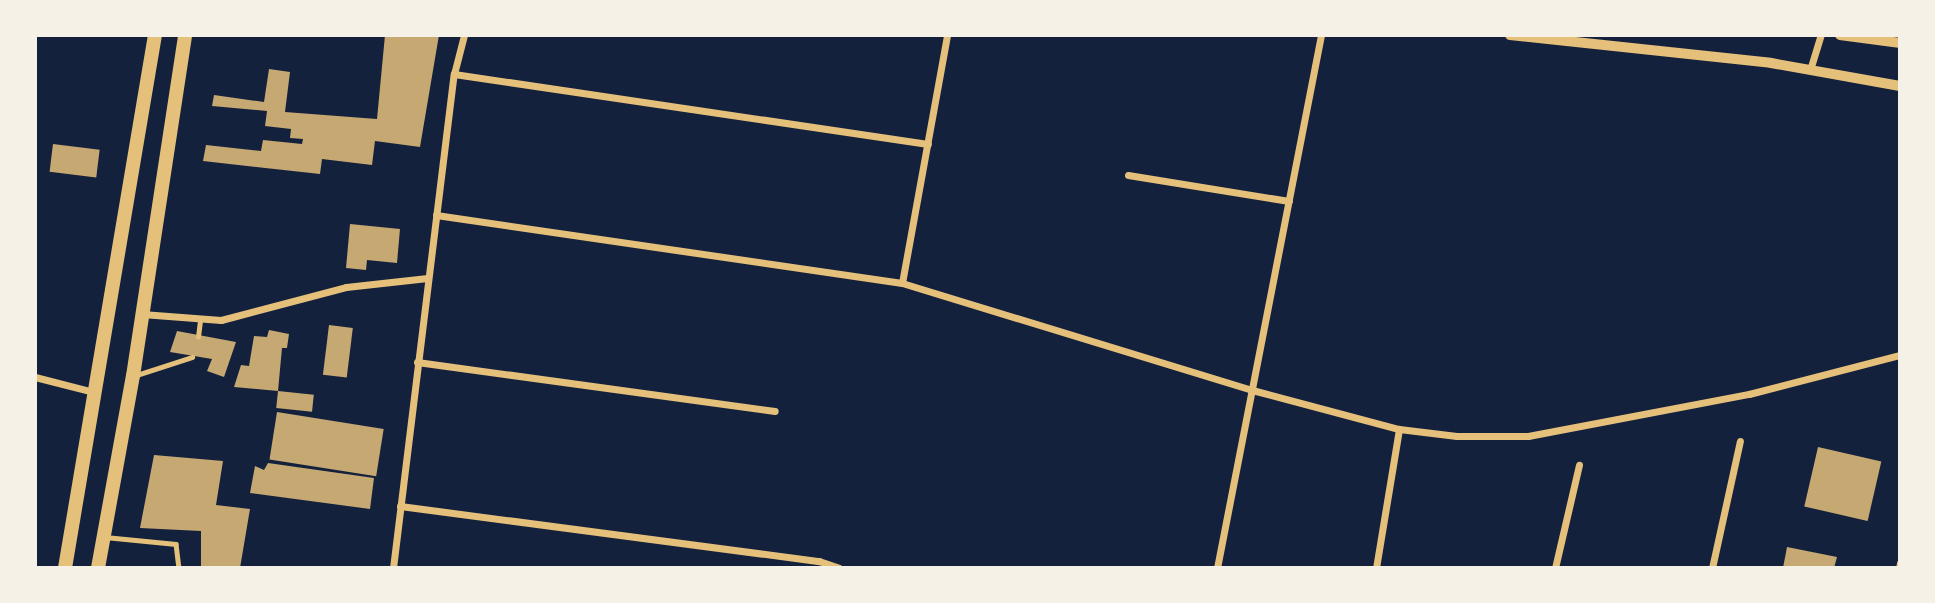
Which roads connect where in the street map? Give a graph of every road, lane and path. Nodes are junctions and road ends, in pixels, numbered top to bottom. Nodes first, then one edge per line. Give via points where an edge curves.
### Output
1 (185, 35) edge
2 (464, 35) edge
3 (947, 35) edge
4 (1321, 35) edge
5 (1510, 35) edge
6 (1821, 35) edge
7 (1840, 35) edge
8 (152, 36) edge
9 (1900, 43) edge
10 (1810, 70) junction
11 (454, 74) junction
12 (1900, 86) edge
13 (928, 144) junction
14 (1128, 175) dead end
15 (1289, 201) junction
16 (436, 215) junction
17 (428, 278) junction
18 (902, 283) junction
19 (142, 314) junction
20 (200, 321) junction
21 (198, 337) dead end
22 (1900, 355) edge
23 (192, 357) dead end
24 (417, 362) junction
25 (133, 376) junction
26 (35, 377) edge
27 (1252, 390) junction
28 (95, 392) junction
29 (775, 411) dead end
30 (1399, 429) junction
31 (1740, 441) dead end
32 (1578, 465) dead end
33 (400, 506) junction
34 (103, 536) junction
35 (1900, 563) edge
36 (65, 568) edge
37 (98, 568) edge
38 (179, 568) edge
39 (393, 568) edge
40 (839, 568) edge
41 (1217, 568) edge
42 (1376, 568) edge
43 (1555, 568) edge
44 (1712, 568) edge
45 (1899, 568) edge

1 - 19 highway
2 - 11 street
3 - 13 street
4 - 15 street
5 - 10 street
6 - 10 street
7 - 9 street
8 - 28 highway
10 - 12 street
11 - 13 street
11 - 16 street
13 - 18 street
14 - 15 street
15 - 27 street
16 - 17 street
16 - 18 street
17 - 20 street via 346,287 276,308
17 - 24 street
18 - 27 street
19 - 20 street
19 - 25 highway
20 - 21 lane
22 - 30 street via 1749,394 1528,436 1486,438
23 - 25 lane
24 - 29 street
24 - 33 street
25 - 34 highway
26 - 28 street
27 - 30 street
27 - 41 street
28 - 36 highway
30 - 42 street
31 - 44 street
32 - 43 street
33 - 39 street
33 - 40 street via 819,561
34 - 37 highway
34 - 38 lane via 176,544
35 - 45 street

